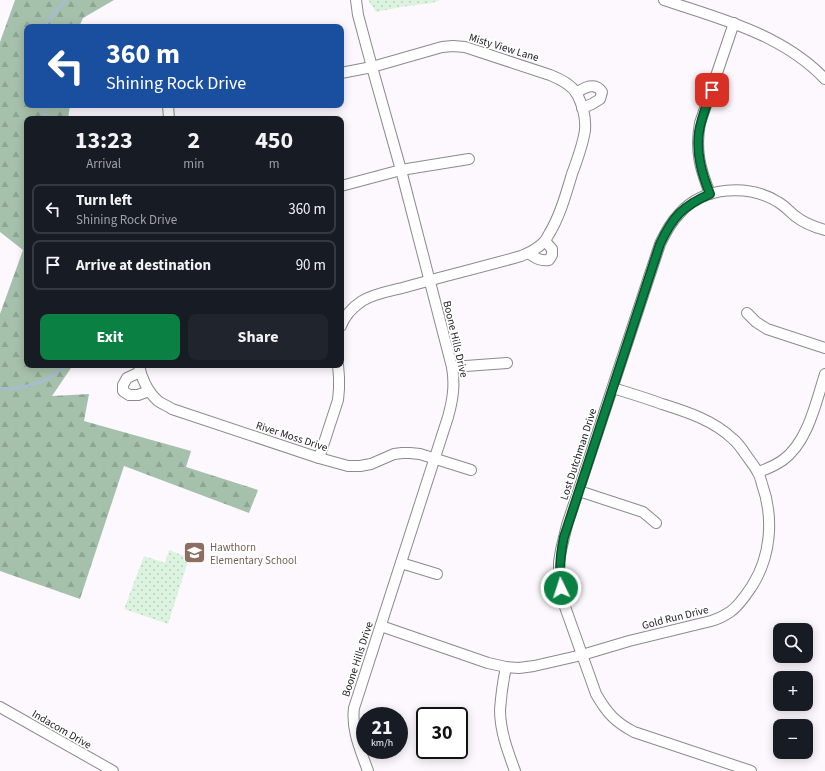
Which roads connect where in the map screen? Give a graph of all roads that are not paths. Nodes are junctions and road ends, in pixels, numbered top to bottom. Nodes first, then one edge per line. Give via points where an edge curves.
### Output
1 (356, 0) edge
2 (664, 0) edge
3 (734, 23) junction
4 (372, 67) junction
5 (344, 72) edge
6 (825, 79) edge
7 (576, 93) junction
8 (582, 108) junction
9 (469, 158) dead end
10 (401, 170) junction
11 (344, 185) edge
12 (710, 194) junction
13 (825, 230) edge
14 (545, 242) junction
15 (528, 253) junction
16 (429, 280) junction
17 (746, 313) dead end
18 (344, 320) edge
19 (825, 348) edge
20 (507, 363) dead end
21 (452, 367) junction
22 (140, 368) edge
23 (338, 368) edge
24 (825, 374) edge
25 (613, 388) junction
26 (149, 391) junction
27 (319, 458) junction
28 (435, 459) junction
29 (471, 470) dead end
30 (758, 472) junction
31 (579, 491) junction
32 (656, 523) dead end
33 (401, 563) junction
34 (437, 574) dead end
35 (380, 626) junction
36 (582, 655) junction
37 (506, 667) junction
38 (0, 707) edge
39 (113, 771) edge
40 (368, 771) edge
41 (515, 771) edge
42 (750, 771) edge

1 - 4 street, Boone Hills Drive
2 - 3 street
3 - 6 street via 785,47
3 - 12 street via 699,133 699,156
4 - 5 street
4 - 7 street, Misty View Lane via 442,47 465,47 560,79
4 - 10 street, Boone Hills Drive
7 - 8 street, Misty View Lane
7 - 8 street via 586,87 596,87 602,92 600,99
8 - 14 street, Misty View Lane via 585,129 582,141 561,209
9 - 10 street
10 - 11 street
10 - 16 street, Boone Hills Drive
12 - 13 street, Lost Dutchman Drive via 736,190 758,193 778,202 801,221
12 - 25 street, Lost Dutchman Drive via 690,204 666,231
14 - 15 street, Misty View Lane
14 - 15 street via 552,249 549,260 538,260
15 - 16 street, Misty View Lane
16 - 18 street, Misty View Lane via 363,300
16 - 21 street, Boone Hills Drive
17 - 19 street via 767,329
20 - 21 street
21 - 28 street, Boone Hills Drive via 454,380 451,405
22 - 26 street, River Moss Drive
22 - 26 street, River Moss Drive via 122,385 123,391 129,395 138,395
23 - 27 street via 338,400
24 - 30 street via 810,421 800,442 783,460
25 - 30 street, Gold Run Drive via 673,407 720,428 740,447
25 - 31 street, Lost Dutchman Drive
26 - 27 street, River Moss Drive via 158,401 172,409
27 - 28 street, River Moss Drive via 348,466 371,464 402,453 420,454
28 - 29 street, River Moss Drive
28 - 33 street, Boone Hills Drive
30 - 36 street, Gold Run Drive via 766,494 769,536 767,550 756,579 740,602 722,617 711,621
31 - 32 street via 643,512
31 - 36 street, Lost Dutchman Drive via 561,550 559,575 564,604
33 - 34 street
33 - 35 street, Boone Hills Drive
35 - 37 street, Gold Run Drive
35 - 40 street, Boone Hills Drive via 353,716
36 - 37 street, Gold Run Drive via 534,666
36 - 42 street, Lost Dutchman Drive via 602,706 622,726 652,739
37 - 41 street via 500,711 501,724
38 - 39 street, Indacom Drive

